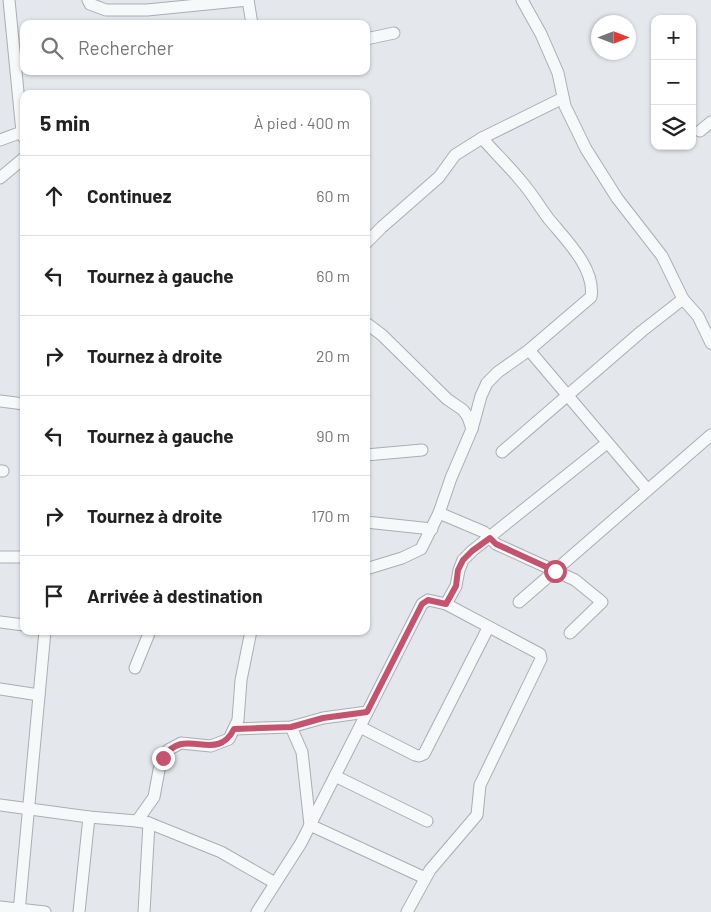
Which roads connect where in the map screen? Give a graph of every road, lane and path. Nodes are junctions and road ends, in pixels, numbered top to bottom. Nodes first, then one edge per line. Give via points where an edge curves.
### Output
1 (9, 0) edge
2 (88, 0) edge
3 (248, 0) edge
4 (522, 0) edge
5 (251, 20) edge
6 (394, 33) dead end
7 (370, 38) edge
8 (563, 98) junction
9 (20, 106) edge
10 (711, 122) edge
11 (700, 132) dead end
12 (20, 136) edge
13 (482, 138) junction
14 (0, 140) edge
15 (20, 161) edge
16 (0, 178) edge
17 (370, 239) edge
18 (683, 299) junction
19 (706, 324) edge
20 (370, 326) edge
21 (711, 343) edge
22 (529, 350) junction
23 (567, 396) junction
24 (0, 401) edge
25 (20, 404) edge
26 (472, 428) junction
27 (711, 435) edge
28 (607, 443) junction
29 (422, 450) dead end
30 (502, 452) dead end
31 (370, 456) edge
32 (647, 489) junction
33 (440, 513) junction
34 (370, 522) edge
35 (432, 529) junction
36 (490, 538) junction
37 (0, 557) edge
38 (20, 557) edge
39 (370, 568) edge
40 (555, 571) junction
41 (518, 602) dead end
42 (446, 604) junction
43 (0, 622) edge
44 (20, 624) edge
45 (488, 628) junction
46 (570, 633) dead end
47 (45, 635) edge
48 (149, 635) edge
49 (250, 635) edge
50 (135, 668) dead end
51 (0, 689) edge
52 (39, 695) junction
53 (367, 712) junction
54 (360, 726) junction
55 (291, 727) junction
56 (234, 729) junction
57 (335, 776) junction
58 (0, 805) edge
59 (28, 809) junction
60 (90, 817) junction
61 (137, 821) junction
62 (427, 821) dead end
63 (149, 823) junction
64 (310, 825) junction
65 (425, 878) junction
66 (275, 883) junction
67 (0, 906) edge
68 (19, 910) edge
69 (44, 912) edge
70 (79, 912) edge
71 (144, 912) edge
72 (256, 912) edge
73 (407, 912) edge

1 - 9 street
2 - 3 street via 90,4 106,10 147,10
3 - 5 street
4 - 8 street via 558,73
6 - 7 street
8 - 13 street
8 - 18 street via 586,149 617,198 662,256
10 - 11 street
12 - 14 street
13 - 17 street via 455,155 439,177
13 - 22 street via 520,179 576,251 592,292 591,297
15 - 16 street
18 - 19 street
18 - 23 street
19 - 21 street
20 - 26 street via 447,400 463,410
22 - 23 street
22 - 26 street via 487,383
23 - 28 street
23 - 30 street
24 - 25 street
26 - 33 street via 450,478
27 - 32 street
28 - 32 street
28 - 36 street
29 - 31 street
32 - 40 street
33 - 35 street
33 - 36 street via 484,532
34 - 35 street
35 - 39 street via 422,549
36 - 40 street via 496,544
36 - 42 street via 463,560 456,586
37 - 38 street
40 - 41 street
40 - 46 street via 575,580 602,602
42 - 45 street
42 - 53 street via 428,600 422,604
43 - 44 street
45 - 54 street via 424,754 414,755
45 - 65 street via 540,654 541,659 480,785 477,815
47 - 52 street
48 - 50 street
49 - 56 street
51 - 52 street
52 - 59 street
53 - 54 street
53 - 55 street via 323,718
54 - 57 street
55 - 56 street
55 - 64 street via 302,752
56 - 61 street via 229,739 220,743 210,746 181,743 168,750 159,770 154,797
57 - 62 street
57 - 64 street
58 - 59 street
59 - 60 street
59 - 68 street
60 - 61 street
60 - 70 street
61 - 63 street
63 - 66 street via 221,852
63 - 71 street
64 - 65 street
64 - 66 street
65 - 73 street
66 - 72 street
67 - 68 street
68 - 69 street

